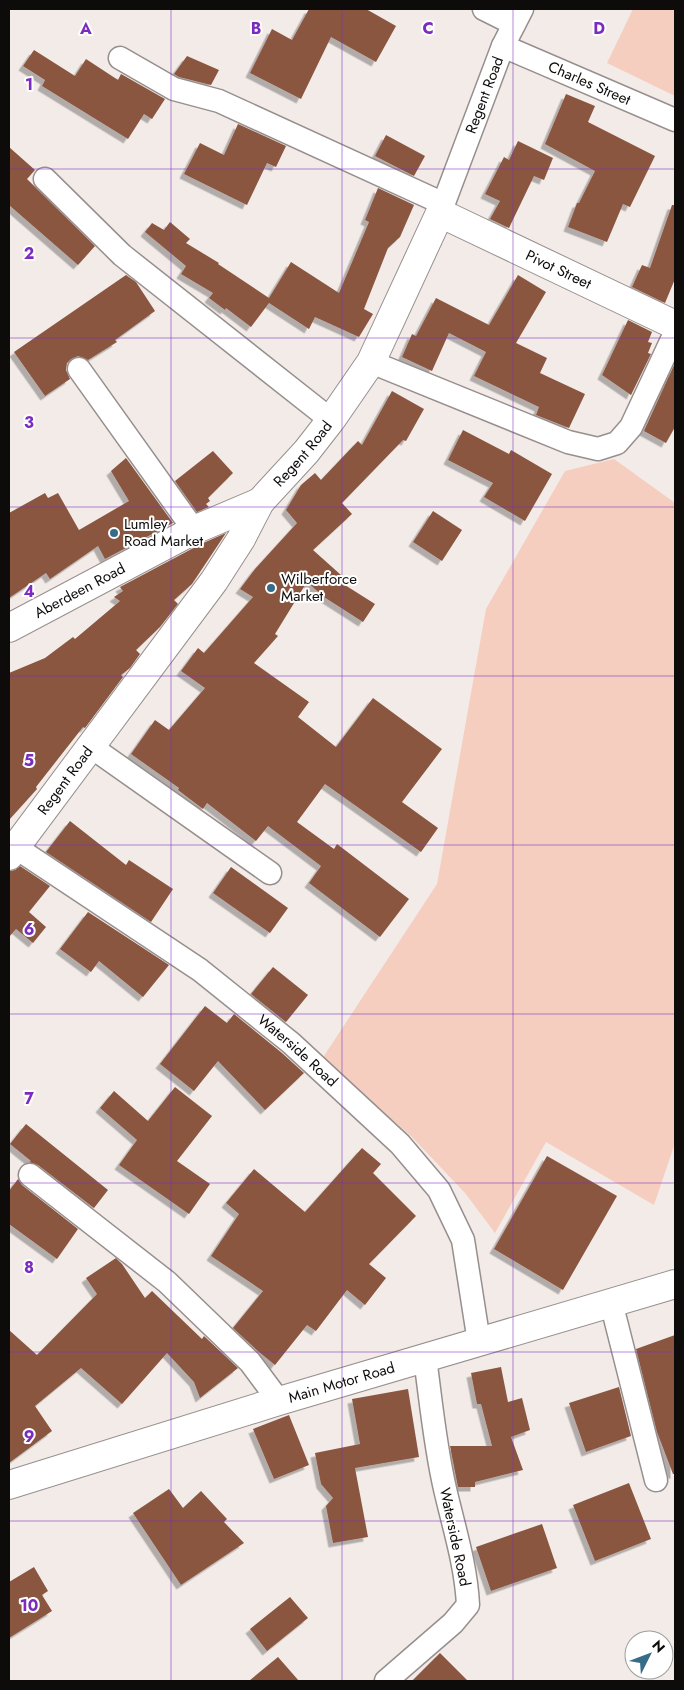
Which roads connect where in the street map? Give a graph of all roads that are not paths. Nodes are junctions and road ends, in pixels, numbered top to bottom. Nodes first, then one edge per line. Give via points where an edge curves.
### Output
1 (484, 9) edge
2 (518, 16) edge
3 (503, 46) junction
4 (120, 58) dead end
5 (675, 120) edge
6 (45, 179) dead end
7 (442, 208) junction
8 (675, 325) edge
9 (675, 332) edge
10 (371, 362) junction
11 (78, 369) dead end
12 (331, 420) junction
13 (260, 502) junction
14 (194, 530) junction
15 (9, 628) edge
16 (90, 746) junction
17 (11, 849) edge
18 (270, 873) dead end
19 (30, 1175) dead end
20 (675, 1284) edge
21 (611, 1302) junction
22 (480, 1342) junction
23 (425, 1358) junction
24 (279, 1401) junction
25 (656, 1480) dead end
26 (9, 1485) edge
27 (386, 1681) edge

1 - 2 street
2 - 3 street, Regent Road
3 - 5 street, Charles Street
3 - 7 street, Regent Road
4 - 7 street via 174,89 219,102
6 - 12 street via 122,255
7 - 8 street, Pivot Street
7 - 10 street, Regent Road
9 - 10 street via 631,427 617,443 598,449 568,442
10 - 12 street, Regent Road
11 - 14 street
12 - 13 street, Regent Road
13 - 14 street, Aberdeen Road
13 - 16 street, Regent Road via 214,581
14 - 15 street, Aberdeen Road
16 - 17 street, Regent Road
16 - 18 street
17 - 22 street, Waterside Road via 200,970 292,1044 400,1144 439,1190 464,1240
19 - 24 street via 167,1282 250,1362
20 - 21 street, Main Motor Road
21 - 22 street, Main Motor Road
21 - 25 street
22 - 23 street, Main Motor Road
23 - 24 street, Main Motor Road
23 - 27 street, Waterside Road via 436,1446 467,1580 468,1605 454,1623
24 - 26 street, Main Motor Road

